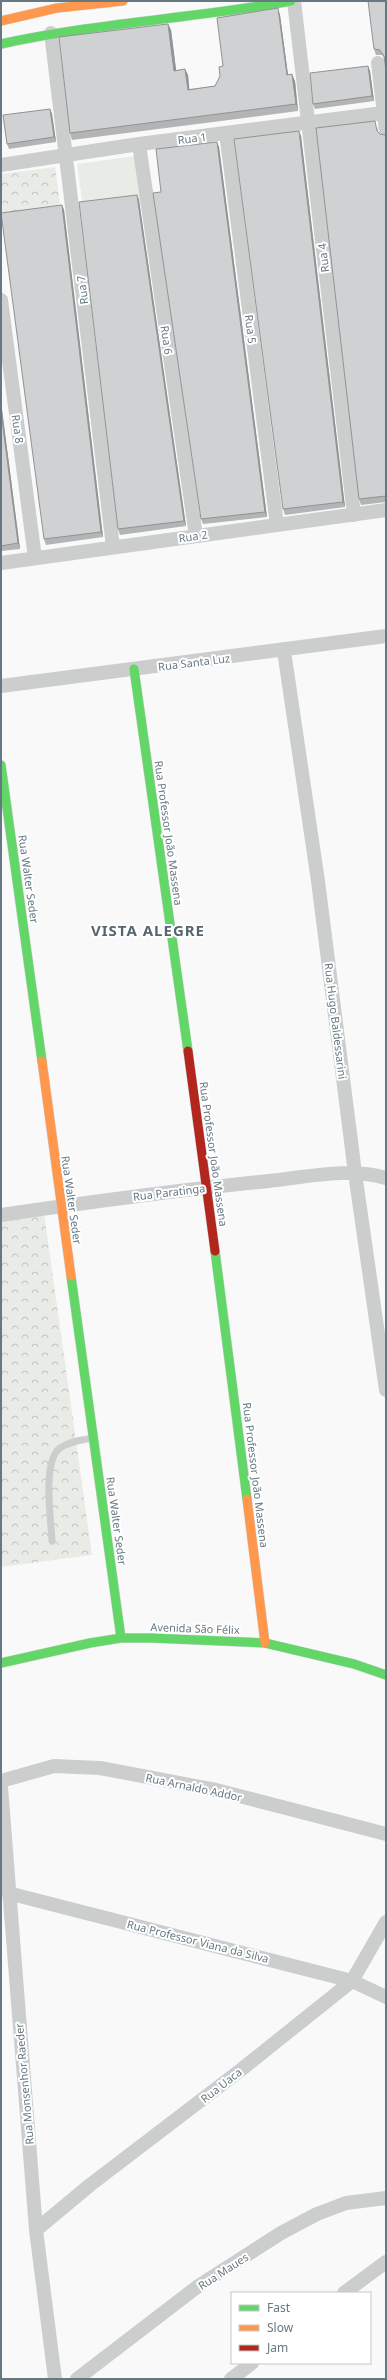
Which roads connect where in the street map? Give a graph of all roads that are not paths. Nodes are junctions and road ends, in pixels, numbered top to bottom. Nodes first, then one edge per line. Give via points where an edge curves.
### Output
1 (123, 1) edge
2 (292, 1) edge
3 (1, 21) edge
4 (51, 33) junction
5 (1, 44) edge
6 (378, 63) dead end
7 (383, 113) junction
8 (307, 124) junction
9 (386, 132) edge
10 (226, 133) junction
11 (140, 144) junction
12 (65, 155) junction
13 (1, 165) edge
14 (1, 300) edge
15 (386, 510) edge
16 (354, 515) junction
17 (277, 525) junction
18 (196, 536) junction
19 (113, 547) junction
20 (35, 558) junction
21 (1, 563) edge
22 (386, 636) edge
23 (284, 651) junction
24 (134, 669) junction
25 (1, 686) edge
26 (1, 765) edge
27 (355, 1173) junction
28 (386, 1178) edge
29 (207, 1187) junction
30 (61, 1206) junction
31 (1, 1215) edge
32 (386, 1390) edge
33 (93, 1438) junction
34 (52, 1541) dead end
35 (121, 1638) junction
36 (265, 1643) junction
37 (1, 1663) edge
38 (386, 1675) edge
39 (1, 1781) edge
40 (1, 1787) edge
41 (386, 1834) edge
42 (8, 1893) junction
43 (386, 1922) edge
44 (352, 1981) junction
45 (386, 1997) edge
46 (386, 2198) edge
47 (36, 2230) junction
48 (386, 2262) edge
49 (345, 2292) edge
50 (251, 2364) edge
51 (55, 2379) edge
52 (77, 2379) edge
53 (231, 2379) edge

1 - 3 street via 57,8
2 - 4 street via 233,11
2 - 8 street, Rua 4
4 - 5 street
4 - 12 street, Rua 7
6 - 7 street
7 - 8 street, Rua 1
7 - 9 street
8 - 10 street, Rua 1
8 - 16 street, Rua 4
10 - 11 street, Rua 1
10 - 17 street, Rua 5
11 - 12 street, Rua 1
11 - 18 street, Rua 6
12 - 13 street, Rua 1
12 - 19 street, Rua 7
14 - 20 street, Rua 8
15 - 16 street, Rua 2
16 - 17 street, Rua 2
17 - 18 street, Rua 2
18 - 19 street, Rua 2
19 - 20 street, Rua 2
20 - 21 street, Rua 2
22 - 23 street, Rua Santa Luz
23 - 24 street, Rua Santa Luz
23 - 27 street, Rua Hugo Baldessarini via 318,881
24 - 25 street, Rua Santa Luz
24 - 29 street, Rua Professor João Massena
26 - 30 street, Rua Walter Seder
27 - 28 street, Rua Paratinga
27 - 29 street, Rua Paratinga
27 - 32 street, Rua Hugo Baldessarini
29 - 30 street, Rua Paratinga
29 - 36 street, Rua Professor João Massena
30 - 31 street, Rua Paratinga
30 - 33 street, Rua Walter Seder
33 - 34 lane via 71,1442 59,1448 52,1459 49,1472
33 - 35 street, Rua Walter Seder
35 - 36 street, Avenida São Félix
35 - 37 street, Avenida São Félix
36 - 38 street, Avenida São Félix via 354,1664
39 - 41 street, Rua Arnaldo Addor via 54,1766 100,1768 216,1790
40 - 42 street, Rua Monsenhor Raeder
42 - 44 street, Rua Professor Viana da Silva
42 - 47 street, Rua Monsenhor Raeder
43 - 44 street, Rua Uaca
44 - 45 street, Rua Professor Viana da Silva
44 - 47 street, Rua Uaca
46 - 52 street, Rua Maues via 346,2203 317,2214 281,2233 196,2287
47 - 51 street, Rua Monsenhor Raeder
48 - 49 street
50 - 53 street

